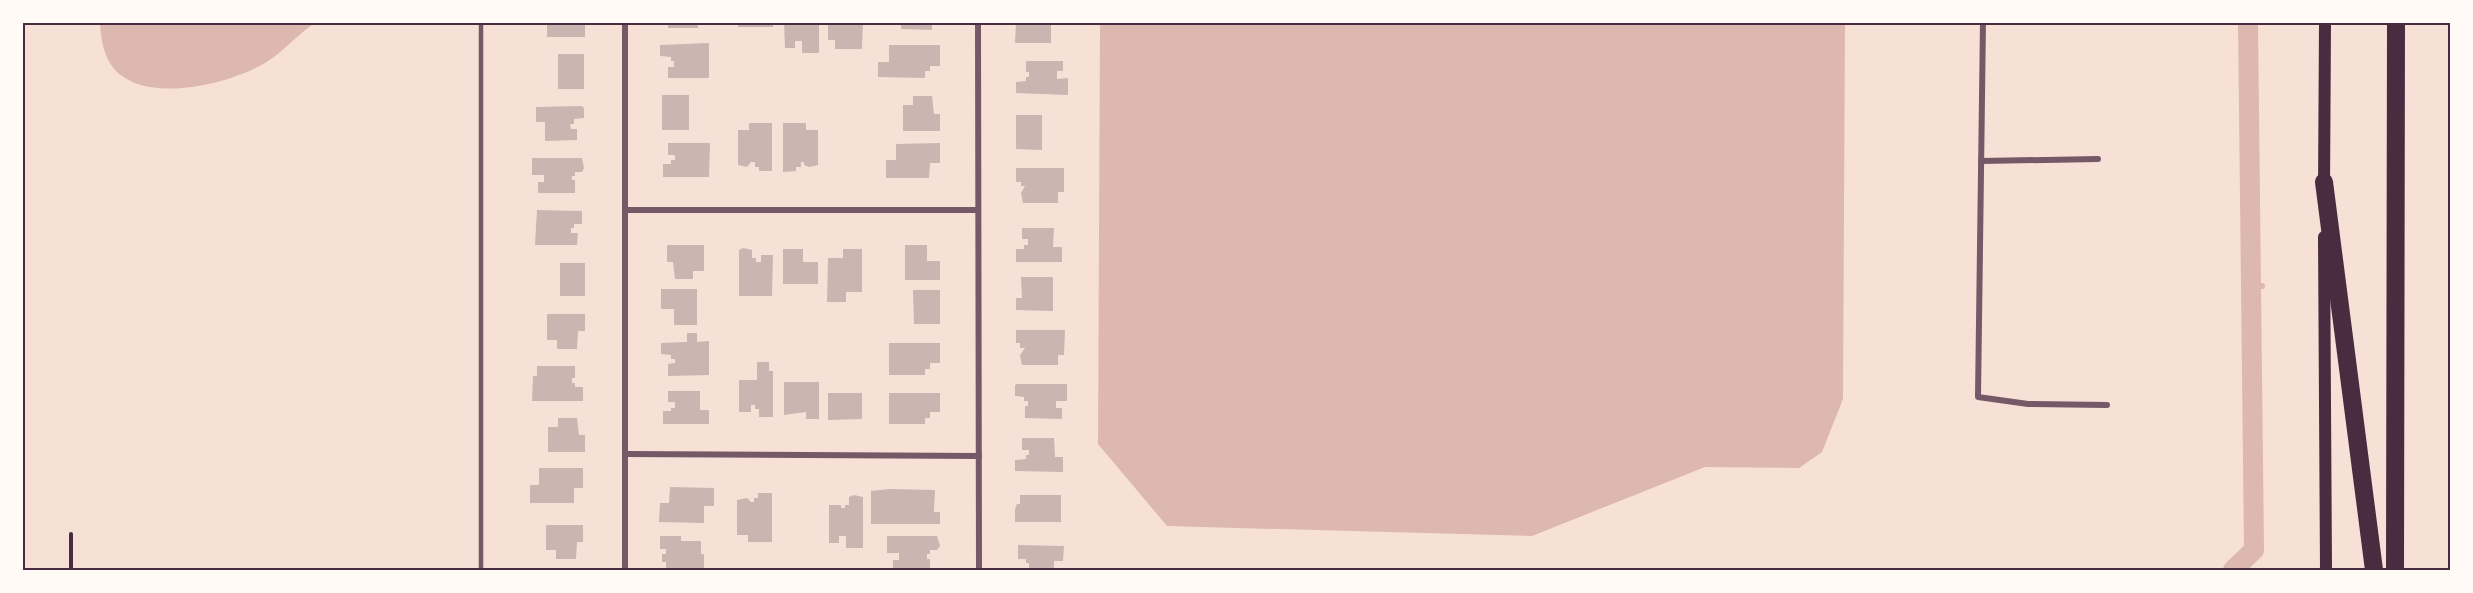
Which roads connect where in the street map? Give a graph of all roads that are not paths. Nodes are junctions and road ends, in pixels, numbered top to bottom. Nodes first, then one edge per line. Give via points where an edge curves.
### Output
1 (481, 22) edge
2 (625, 22) edge
3 (978, 22) edge
4 (1983, 22) edge
5 (2325, 22) edge
6 (2396, 22) edge
7 (2098, 159) dead end
8 (1981, 161) junction
9 (2324, 182) junction
10 (625, 210) junction
11 (978, 210) junction
12 (2107, 405) dead end
13 (625, 454) junction
14 (979, 456) junction
15 (481, 570) edge
16 (624, 570) edge
17 (979, 570) edge
18 (2326, 570) edge
19 (2374, 570) edge
20 (2395, 570) edge

1 - 15 lane
2 - 10 street
3 - 11 street
4 - 8 street
5 - 9 main road
6 - 20 highway
7 - 8 street
8 - 12 street via 1978,397 2028,404
9 - 18 main road
9 - 19 highway
10 - 11 street
10 - 13 street
11 - 14 street
13 - 14 street
13 - 16 street
14 - 17 street

